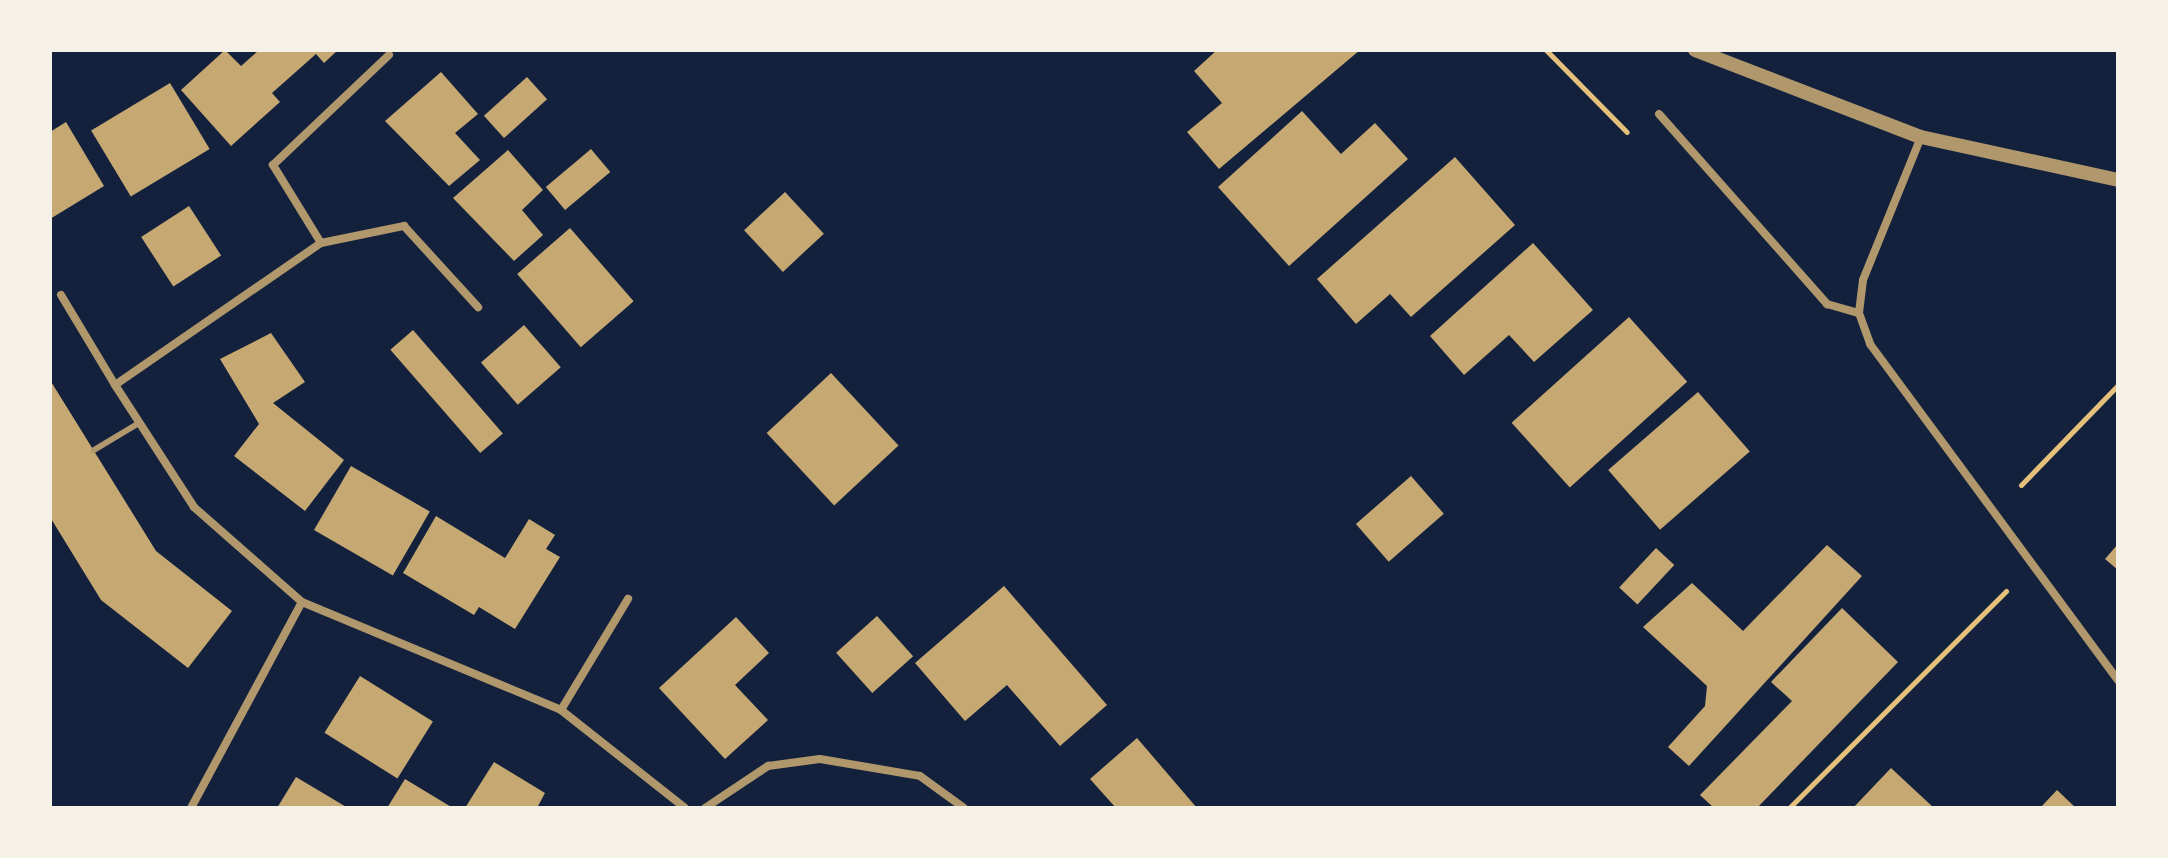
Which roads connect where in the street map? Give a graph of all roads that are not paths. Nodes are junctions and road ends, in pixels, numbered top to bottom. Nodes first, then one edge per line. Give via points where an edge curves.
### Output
1 (1695, 50) edge
2 (389, 55) dead end
3 (1659, 114) road end
4 (1921, 137) junction
5 (2118, 180) edge
6 (321, 243) junction
7 (61, 295) dead end
8 (478, 307) dead end
9 (1859, 313) junction
10 (115, 385) junction
11 (139, 423) junction
12 (94, 450) dead end
13 (628, 599) dead end
14 (302, 602) junction
15 (2118, 680) edge
16 (561, 710) junction
17 (191, 808) edge
18 (685, 808) edge
19 (705, 808) edge
20 (964, 808) edge

1 - 4 street
2 - 6 street via 273,165
3 - 9 street via 1827,304
4 - 5 street
4 - 9 street via 1872,248
6 - 8 street via 404,226
6 - 10 street
7 - 10 street
9 - 15 street via 1887,373 1996,511
10 - 11 street
11 - 12 lane
11 - 14 street via 194,507
13 - 16 street
14 - 16 street
14 - 17 street
16 - 18 street
19 - 20 street via 768,766 820,759 920,776

